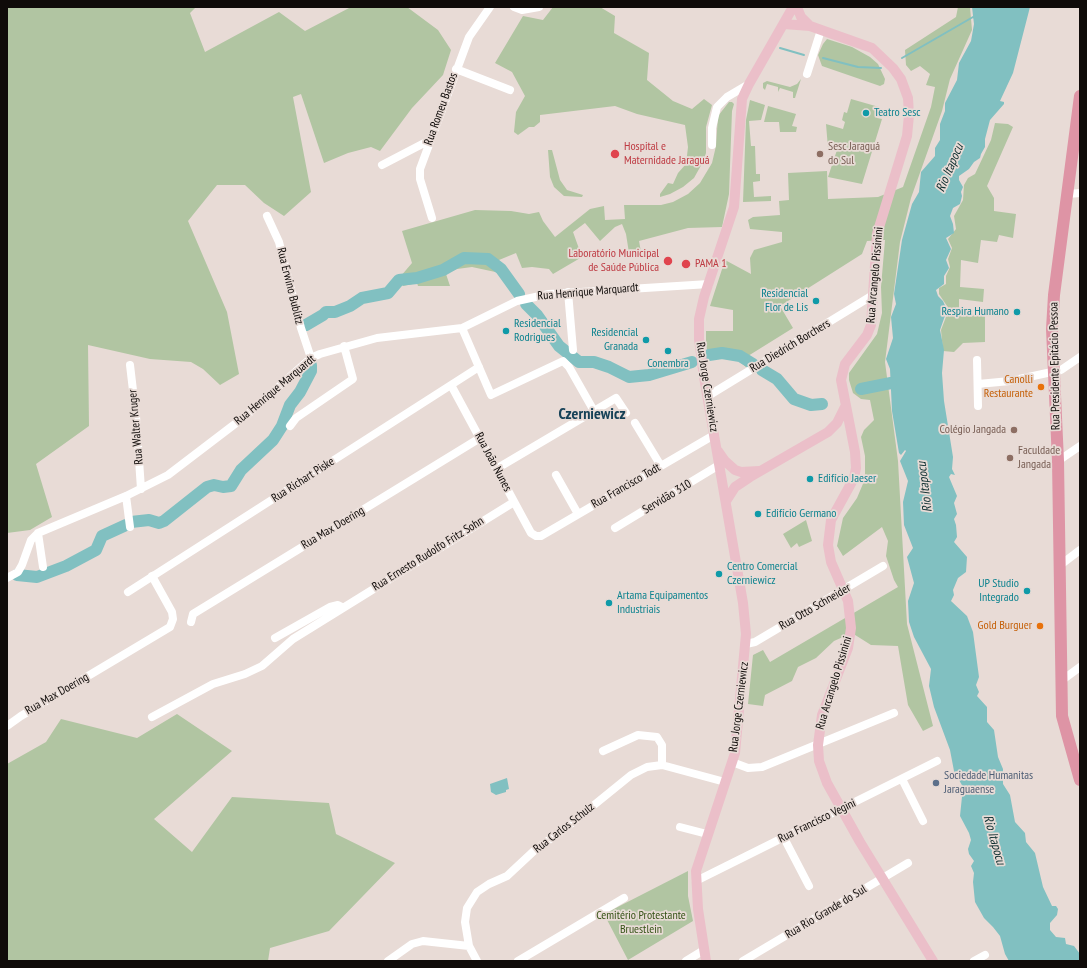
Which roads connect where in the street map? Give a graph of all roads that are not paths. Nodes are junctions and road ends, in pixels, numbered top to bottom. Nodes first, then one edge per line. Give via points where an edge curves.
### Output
1 (490, 7) edge
2 (514, 7) edge
3 (539, 7) edge
4 (793, 7) edge
5 (797, 7) edge
6 (784, 24) junction
7 (810, 26) junction
8 (820, 30) junction
9 (456, 69) junction
10 (807, 74) dead end
11 (749, 84) junction
12 (510, 90) dead end
13 (732, 94) junction
14 (1080, 96) edge
15 (742, 99) junction
16 (430, 140) junction
17 (712, 145) dead end
18 (382, 165) dead end
19 (1080, 193) edge
20 (1068, 194) junction
21 (267, 216) dead end
22 (432, 218) dead end
23 (709, 284) junction
24 (568, 292) junction
25 (873, 295) junction
26 (462, 328) junction
27 (344, 346) junction
28 (573, 350) dead end
29 (1080, 357) edge
30 (311, 358) junction
31 (977, 360) dead end
32 (130, 365) dead end
33 (479, 367) junction
34 (1054, 372) junction
35 (978, 384) junction
36 (451, 385) junction
37 (708, 396) junction
38 (978, 406) dead end
39 (845, 407) junction
40 (594, 411) junction
41 (626, 413) dead end
42 (635, 424) dead end
43 (290, 426) dead end
44 (828, 432) junction
45 (714, 435) junction
46 (480, 438) junction
47 (853, 444) junction
48 (1080, 446) edge
49 (717, 449) junction
50 (1058, 461) junction
51 (719, 465) junction
52 (661, 466) junction
53 (496, 469) junction
54 (761, 470) junction
55 (556, 475) dead end
56 (141, 489) junction
57 (126, 496) junction
58 (726, 501) junction
59 (514, 502) junction
60 (578, 514) junction
61 (130, 527) dead end
62 (615, 528) dead end
63 (38, 533) junction
64 (536, 536) joint
65 (1080, 550) edge
66 (883, 566) dead end
67 (1059, 566) junction
68 (43, 567) dead end
69 (152, 576) junction
70 (7, 578) edge
71 (844, 590) junction
72 (128, 592) dead end
73 (342, 607) junction
74 (191, 622) dead end
75 (275, 638) dead end
76 (746, 644) junction
77 (1080, 667) edge
78 (1061, 681) junction
79 (894, 713) dead end
80 (152, 717) dead end
81 (7, 726) edge
82 (818, 745) junction
83 (603, 752) dead end
84 (937, 761) dead end
85 (732, 762) junction
86 (662, 766) junction
87 (1079, 772) edge
88 (902, 779) junction
89 (725, 782) junction
90 (841, 809) junction
91 (924, 821) dead end
92 (680, 827) dead end
93 (707, 834) junction
94 (784, 838) junction
95 (908, 863) dead end
96 (882, 879) junction
97 (696, 881) junction
98 (809, 886) dead end
99 (624, 898) dead end
100 (469, 946) junction
101 (704, 950) junction
102 (985, 955) dead end
103 (388, 961) edge
104 (477, 961) edge
105 (518, 961) edge
106 (686, 961) edge
107 (706, 961) edge
108 (743, 961) edge
109 (933, 961) edge
110 (974, 961) edge

1 - 9 street, Rua Romeu Bastos via 469,37
2 - 3 street via 522,10
4 - 6 main road, Rua Jorge Czerniewicz
5 - 7 main road via 801,17
6 - 7 main road, Rua Arcangelo Pissinini
6 - 11 main road, Rua Jorge Czerniewicz
7 - 8 main road, Rua Arcangelo Pissinini
8 - 10 street
8 - 25 main road, Rua Arcangelo Pissinini via 867,45 880,54 901,79 908,98 907,136 877,234
9 - 12 street
9 - 16 street, Rua Romeu Bastos
11 - 13 street
11 - 15 main road, Rua Jorge Czerniewicz
13 - 15 street
13 - 17 street via 720,104 714,114
14 - 20 highway, Rua Presidente Epitácio Pessoa
15 - 23 main road, Rua Jorge Czerniewicz via 734,208
16 - 18 street
16 - 22 street, Rua Romeu Bastos via 420,169 420,179
19 - 20 street
20 - 34 highway, Rua Presidente Epitácio Pessoa via 1054,295
21 - 30 street, Rua Erwino Bublitz via 279,242
23 - 24 street, Rua Henrique Marquardt
23 - 37 main road, Rua Jorge Czerniewicz via 702,305 699,330
24 - 26 street, Rua Henrique Marquardt via 518,301
24 - 28 street
25 - 37 street, Rua Diedrich Borchers
25 - 39 main road, Rua Arcangelo Pissinini via 873,318 867,335 842,371 841,390
26 - 27 street, Rua Henrique Marquardt via 377,338
26 - 33 street
27 - 30 street, Rua Henrique Marquardt
27 - 43 street via 353,380 296,418
29 - 34 street
30 - 56 street, Rua Henrique Marquardt via 248,414 168,475
31 - 35 street
32 - 56 street, Rua Walter Kruger
33 - 36 street, Rua Richart Piske
33 - 40 street via 491,395 560,362 566,363
34 - 35 street via 1010,381
34 - 50 highway, Rua Presidente Epitácio Pessoa
35 - 38 street
36 - 46 street, Rua João Nunes
36 - 69 street, Rua Richart Piske
37 - 45 main road, Rua Jorge Czerniewicz
39 - 44 main road via 837,423
39 - 47 main road, Rua Arcangelo Pissinini
40 - 41 street via 616,398
40 - 53 street
42 - 52 street
44 - 47 main road via 841,432
44 - 54 main road
45 - 49 main road, Rua Jorge Czerniewicz
45 - 52 street, Rua Francisco Todt
46 - 53 street, Rua João Nunes
46 - 74 street, Rua Max Doering via 193,614
47 - 71 main road, Rua Arcangelo Pissinini via 856,458 854,478 833,515 828,535 830,556
48 - 50 street
49 - 51 main road, Rua Jorge Czerniewicz
49 - 54 main road via 735,470
50 - 67 highway, Rua Presidente Epitácio Pessoa
51 - 58 main road, Rua Jorge Czerniewicz
51 - 62 street, Servidão 310
52 - 60 street, Rua Francisco Todt
53 - 59 street, Rua João Nunes
54 - 58 main road via 735,488
55 - 60 street
56 - 57 street, Rua Henrique Marquardt
57 - 61 street
57 - 63 street, Rua Henrique Marquardt
58 - 76 main road, Rua Jorge Czerniewicz via 743,602
59 - 64 street, Rua João Nunes via 531,533
59 - 73 street, Rua Ernesto Rudolfo Fritz Sohn
60 - 64 street, Rua Francisco Todt via 541,536
63 - 68 street
63 - 70 street via 31,540 18,572
65 - 67 street
66 - 71 street, Rua Otto Schneider
67 - 78 highway, Rua Presidente Epitácio Pessoa
69 - 72 street, Rua Richart Piske
69 - 81 street, Rua Max Doering via 172,612 170,627
71 - 76 street, Rua Otto Schneider via 755,642
71 - 82 main road, Rua Arcangelo Pissinini via 851,618 849,642 822,715
73 - 75 street, Rua Ernesto Rudolfo Fritz Sohn via 330,607
73 - 80 street, Rua Ernesto Rudolfo Fritz Sohn via 293,639 262,666 213,684
76 - 85 main road, Rua Jorge Czerniewicz via 738,738
77 - 78 street
78 - 87 highway, Rua Presidente Epitácio Pessoa via 1062,716
79 - 82 street
82 - 85 street via 762,767 748,768
82 - 90 main road, Rua Arcangelo Pissinini via 822,772
83 - 86 street via 632,736 657,737 662,745
84 - 88 street, Rua Francisco Vegini
85 - 89 main road, Rua Jorge Czerniewicz
86 - 89 street, Rua Carlos Schulz
86 - 100 street, Rua Carlos Schulz via 647,767 631,775 562,832 536,849 507,876 477,892 465,915 465,931
88 - 90 street, Rua Francisco Vegini
88 - 91 street
89 - 93 main road, Rua Jorge Czerniewicz
90 - 94 street, Rua Francisco Vegini
90 - 96 main road, Rua Arcangelo Pissinini
92 - 93 street
93 - 97 main road, Rua Jorge Czerniewicz via 696,871
94 - 97 street, Rua Francisco Vegini
94 - 98 street
95 - 96 street, Rua Rio Grande do Sul
96 - 108 street, Rua Rio Grande do Sul
96 - 109 main road, Rua Arcangelo Pissinini
97 - 101 main road, Rua Jorge Czerniewicz
99 - 105 street
100 - 103 street via 423,941 412,944
100 - 104 street, Rua Carlos Schulz
101 - 106 street
101 - 107 main road, Rua Jorge Czerniewicz
102 - 110 street

